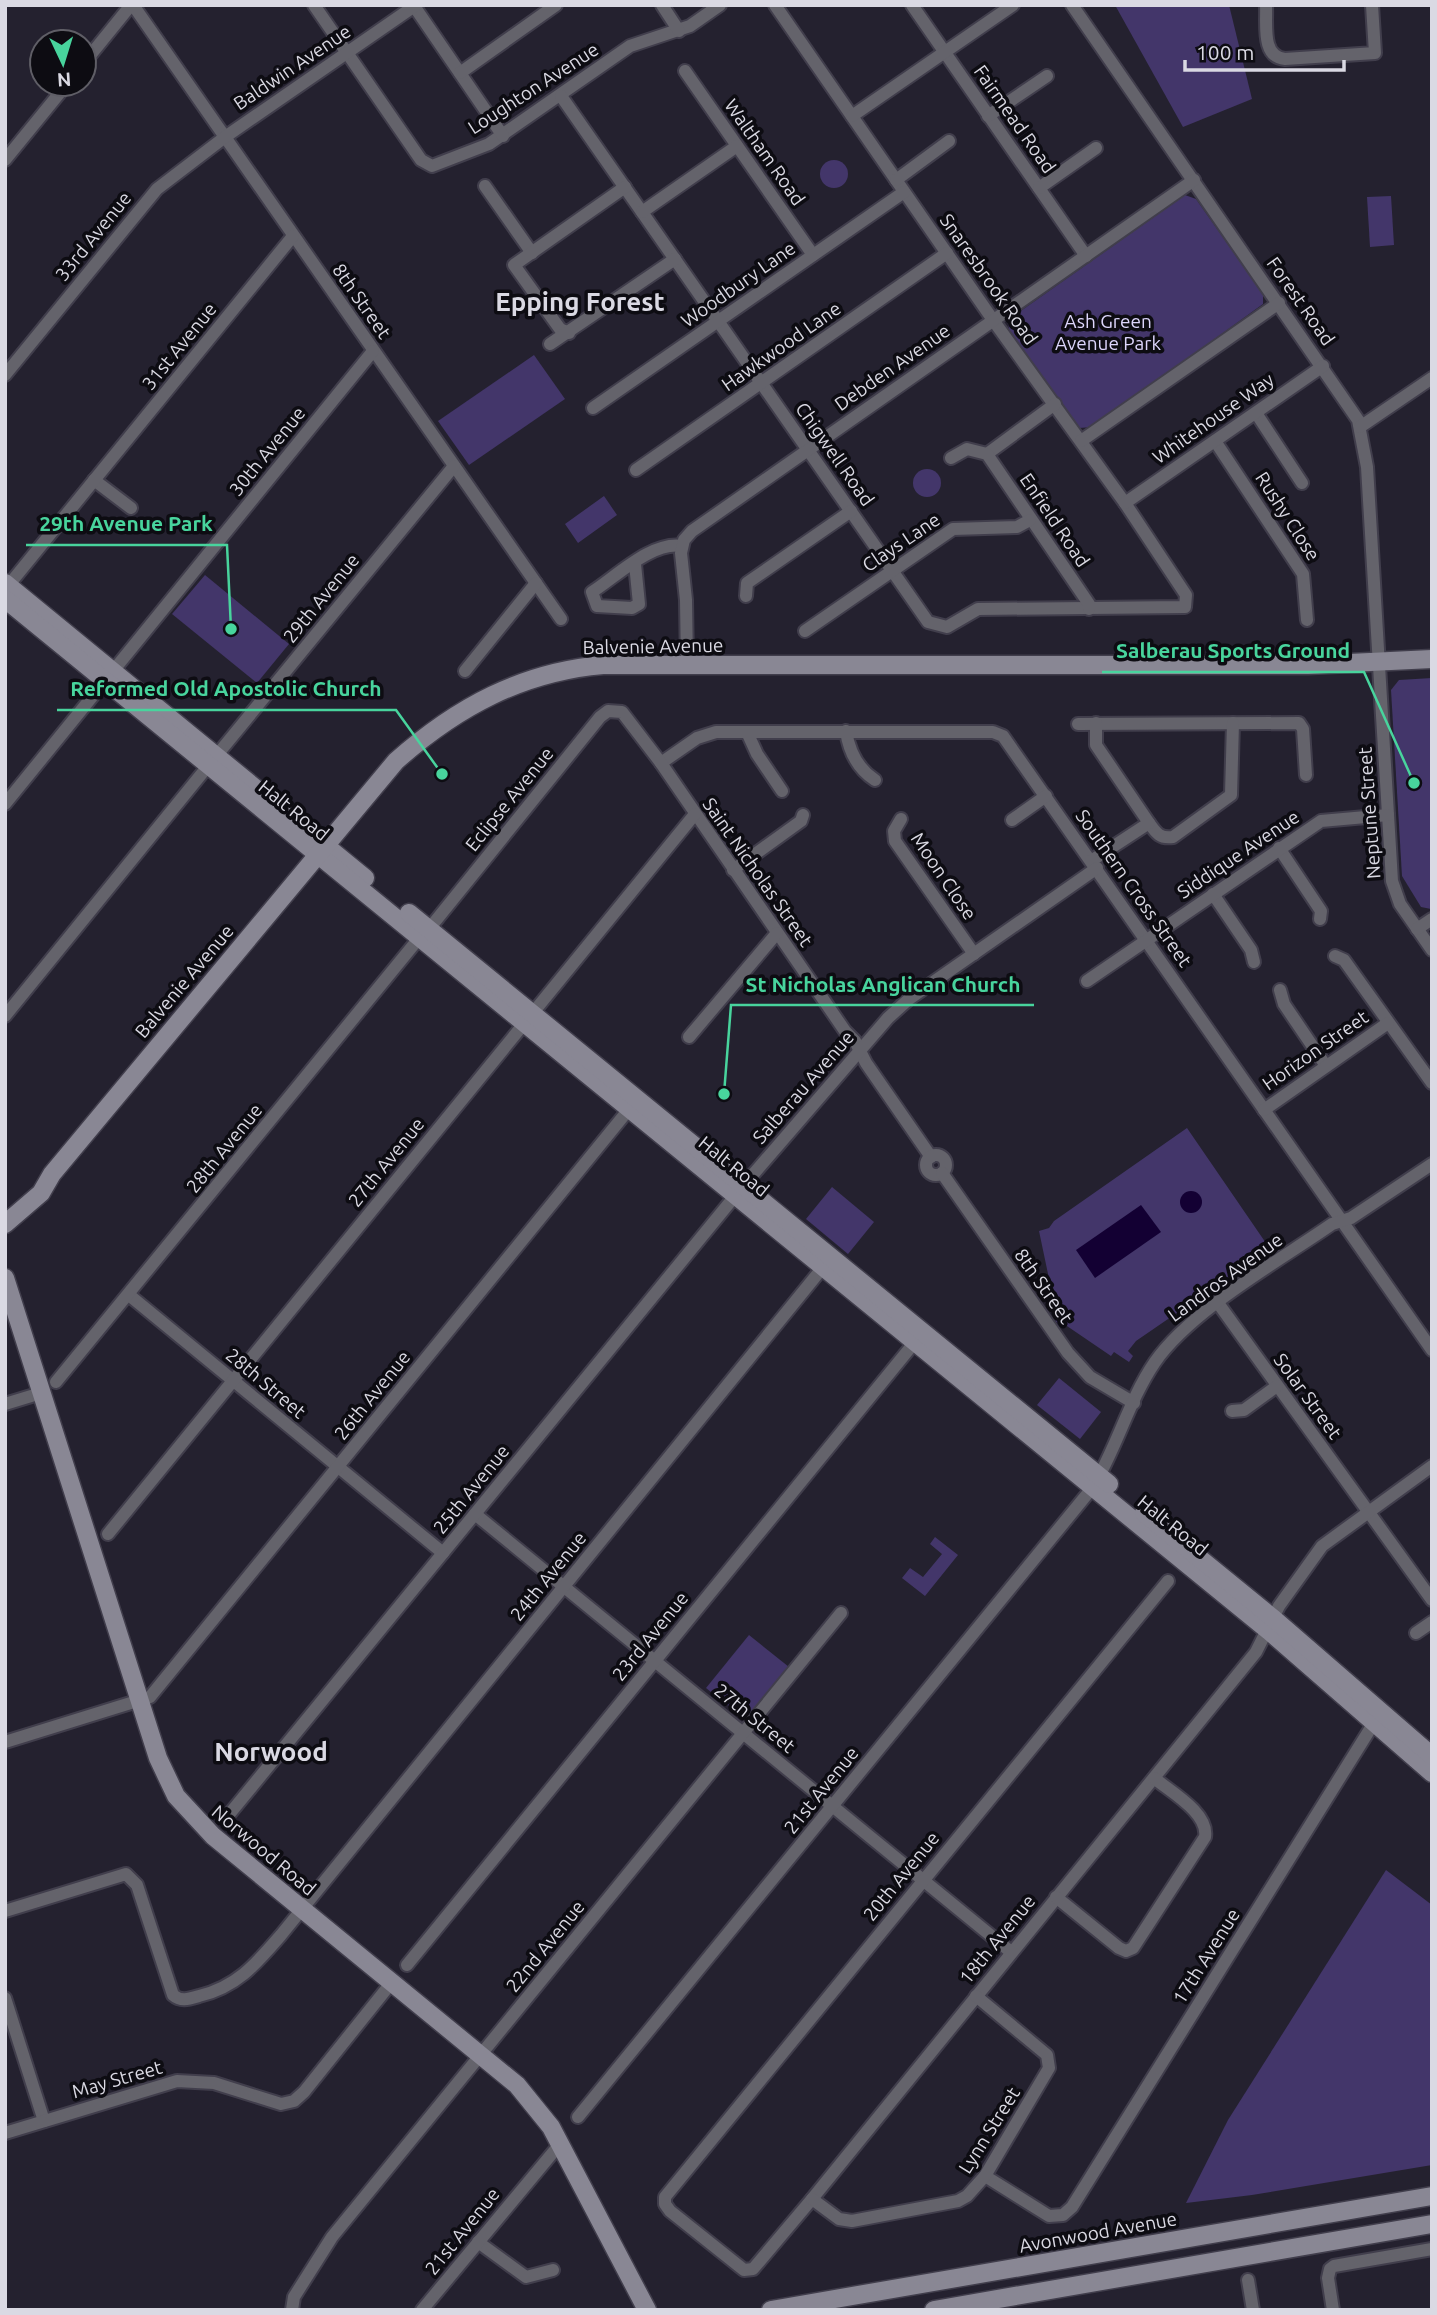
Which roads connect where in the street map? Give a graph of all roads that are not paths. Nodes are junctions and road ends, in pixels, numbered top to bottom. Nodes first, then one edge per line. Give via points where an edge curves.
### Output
1 (132, 5) edge
2 (314, 5) edge
3 (556, 5) edge
4 (663, 5) edge
5 (720, 5) edge
6 (775, 5) edge
7 (912, 5) edge
8 (1013, 5) edge
9 (1072, 5) edge
10 (1266, 5) edge
11 (1372, 5) edge
12 (415, 6) edge
13 (679, 31) junction
14 (98, 46) edge
15 (944, 52) junction
16 (347, 54) junction
17 (685, 71) dead end
18 (460, 73) junction
19 (1047, 76) dead end
20 (561, 96) junction
21 (56, 98) edge
22 (852, 116) junction
23 (988, 116) junction
24 (503, 135) junction
25 (225, 137) junction
26 (949, 141) dead end
27 (737, 146) junction
28 (1096, 148) dead end
29 (5, 160) edge
30 (896, 180) junction
31 (1194, 180) junction
32 (485, 186) dead end
33 (625, 187) junction
34 (1039, 188) junction
35 (904, 191) junction
36 (642, 212) junction
37 (293, 236) junction
38 (532, 253) junction
39 (947, 253) junction
40 (813, 255) junction
41 (1086, 256) junction
42 (675, 259) junction
43 (1279, 303) junction
44 (993, 320) junction
45 (718, 321) junction
46 (569, 332) junction
47 (550, 344) dead end
48 (373, 351) junction
49 (1323, 366) junction
50 (5, 375) edge
51 (1432, 378) edge
52 (761, 382) junction
53 (1055, 404) junction
54 (593, 408) dead end
55 (1256, 413) junction
56 (1360, 427) junction
57 (1081, 441) junction
58 (1215, 441) junction
59 (808, 449) junction
60 (987, 454) junction
61 (951, 458) dead end
62 (454, 466) junction
63 (636, 470) dead end
64 (94, 480) junction
65 (1302, 483) dead end
66 (1125, 503) junction
67 (131, 508) dead end
68 (851, 511) junction
69 (1030, 520) junction
70 (682, 546) junction
71 (635, 564) dead end
72 (893, 571) junction
73 (536, 583) junction
74 (6, 589) edge
75 (746, 596) dead end
76 (1089, 609) junction
77 (1181, 609) joint
78 (561, 619) dead end
79 (1307, 620) dead end
80 (804, 631) dead end
81 (1432, 659) edge
82 (1378, 662) junction
83 (687, 664) junction
84 (465, 671) dead end
85 (110, 676) junction
86 (626, 715) joint
87 (1077, 723) dead end
88 (1096, 723) junction
89 (1233, 723) junction
90 (846, 731) junction
91 (747, 732) junction
92 (213, 760) junction
93 (661, 763) junction
94 (1306, 775) dead end
95 (875, 780) dead end
96 (782, 791) dead end
97 (1046, 796) junction
98 (5, 804) edge
99 (695, 814) junction
100 (803, 815) dead end
101 (1388, 815) junction
102 (901, 819) dead end
103 (1012, 820) dead end
104 (1149, 823) junction
105 (1279, 848) junction
106 (320, 850) junction
107 (1094, 864) junction
108 (733, 870) junction
109 (1213, 894) junction
110 (1320, 919) dead end
111 (1432, 919) edge
112 (1417, 929) junction
113 (424, 933) junction
114 (777, 933) junction
115 (1147, 940) junction
116 (1432, 950) edge
117 (974, 954) junction
118 (1335, 956) dead end
119 (1254, 962) dead end
120 (1087, 981) dead end
121 (1279, 990) dead end
122 (5, 1016) edge
123 (529, 1018) junction
124 (1388, 1023) junction
125 (689, 1037) dead end
126 (860, 1050) junction
127 (1326, 1066) junction
128 (1432, 1083) edge
129 (630, 1108) junction
130 (1264, 1110) junction
131 (1432, 1164) edge
132 (52, 1174) junction
133 (740, 1190) junction
134 (5, 1212) edge
135 (1342, 1221) junction
136 (5, 1224) edge
137 (824, 1266) junction
138 (5, 1278) edge
139 (129, 1295) junction
140 (1218, 1303) junction
141 (919, 1337) junction
142 (1432, 1350) edge
143 (233, 1381) junction
144 (1277, 1386) junction
145 (49, 1387) junction
146 (1134, 1403) junction
147 (5, 1404) edge
148 (1232, 1411) dead end
149 (1432, 1466) edge
150 (338, 1467) junction
151 (1096, 1482) junction
152 (1368, 1510) junction
153 (475, 1514) junction
154 (107, 1534) dead end
155 (443, 1553) junction
156 (1168, 1581) dead end
157 (564, 1586) junction
158 (1432, 1600) edge
159 (841, 1613) dead end
160 (1432, 1622) edge
161 (1271, 1625) junction
162 (1416, 1633) dead end
163 (655, 1660) junction
164 (139, 1700) junction
165 (1378, 1717) junction
166 (744, 1733) junction
167 (5, 1742) edge
168 (1432, 1756) edge
169 (1432, 1773) edge
170 (1154, 1778) junction
171 (833, 1806) junction
172 (227, 1817) dead end
173 (923, 1878) junction
174 (1056, 1897) junction
175 (302, 1909) junction
176 (5, 1911) edge
177 (1011, 1952) junction
178 (407, 1965) dead end
179 (392, 1982) junction
180 (976, 1996) junction
181 (5, 1998) edge
182 (482, 2056) junction
183 (578, 2117) dead end
184 (44, 2121) junction
185 (5, 2133) edge
186 (560, 2144) junction
187 (985, 2176) junction
188 (1432, 2196) edge
189 (812, 2199) junction
190 (1432, 2224) edge
191 (478, 2242) junction
192 (1432, 2249) edge
193 (753, 2269) joint
194 (553, 2270) dead end
195 (1248, 2280) dead end
196 (292, 2310) edge
197 (422, 2310) edge
198 (646, 2310) edge
199 (771, 2310) edge
200 (934, 2310) edge
201 (1253, 2310) edge
202 (1333, 2310) edge

1 - 14 street
1 - 25 street, 8th Street
2 - 16 street, Loughton Avenue
3 - 18 street
4 - 13 street
5 - 13 street, Loughton Avenue
6 - 22 street, Snaresbrook Road
7 - 15 street, Fairmead Road
8 - 15 street
9 - 31 street, Forest Road
10 - 11 street via 1269,50 1285,59 1375,53
12 - 16 street, Baldwin Avenue
12 - 18 street
13 - 20 street, Loughton Avenue via 630,46
15 - 22 street
15 - 23 street, Fairmead Road
16 - 24 street, Loughton Avenue via 426,164 438,165
16 - 25 street, Baldwin Avenue
17 - 27 street, Waltham Road
18 - 24 street
19 - 23 street
20 - 24 street, Loughton Avenue
20 - 33 street, Chigwell Road
21 - 29 street
22 - 30 street, Snaresbrook Road
23 - 34 street, Fairmead Road
25 - 37 street, 8th Street
25 - 50 street, 33rd Avenue via 158,189
26 - 30 street
27 - 36 street
27 - 40 street, Waltham Road
28 - 34 street
30 - 35 street, Snaresbrook Road
31 - 41 street, Debden Avenue
31 - 43 street, Forest Road
32 - 38 street
33 - 36 street, Chigwell Road
33 - 38 street
34 - 41 street, Fairmead Road
35 - 39 street, Snaresbrook Road
35 - 40 street, Woodbury Lane
36 - 42 street, Chigwell Road
37 - 48 street, 8th Street
37 - 64 street, 31st Avenue
38 - 46 street via 514,265 559,329
39 - 44 street, Snaresbrook Road
39 - 52 street, Hawkwood Lane
40 - 45 street, Woodbury Lane
41 - 44 street, Debden Avenue
42 - 45 street, Chigwell Road
42 - 46 street
43 - 49 street, Forest Road
43 - 57 street
44 - 53 street, Snaresbrook Road
44 - 59 street, Debden Avenue
45 - 52 street, Chigwell Road
45 - 54 street, Woodbury Lane
46 - 47 street
48 - 62 street, 8th Street
48 - 85 street, 30th Avenue
49 - 55 street, Whitehouse Way
49 - 56 street, Forest Road
51 - 56 street
52 - 59 street, Chigwell Road
52 - 63 street, Hawkwood Lane
53 - 57 street, Snaresbrook Road
53 - 60 street
55 - 58 street, Whitehouse Way
55 - 65 street
56 - 82 street, Forest Road via 1367,467
57 - 66 street, Snaresbrook Road
58 - 66 street, Whitehouse Way
58 - 79 street, Rushy Close via 1303,574
59 - 68 street, Chigwell Road
59 - 70 street, Debden Avenue via 692,531
60 - 61 street via 967,449
60 - 69 street, Enfield Road
62 - 73 street, 8th Street
62 - 92 street, 29th Avenue
64 - 67 street
64 - 74 street, 31st Avenue
66 - 77 street, Snaresbrook Road via 1186,596
68 - 72 street, Chigwell Road
68 - 75 street via 747,583
69 - 72 street, Clays Lane via 1017,527 953,529
69 - 76 street, Enfield Road
70 - 71 street via 661,547
70 - 83 street
72 - 76 street, Chigwell Road via 928,622 938,627 978,609
72 - 80 street, Clays Lane
73 - 78 street, 8th Street
73 - 84 street
74 - 85 street, Halt Road
76 - 77 street, Chigwell Road
81 - 82 street, Balvenie Avenue
82 - 83 street, Balvenie Avenue
82 - 101 street, Neptune Street
83 - 106 street, Balvenie Avenue via 571,669 479,700 427,733 396,761
85 - 92 street, Halt Road
85 - 98 street, 30th Avenue
86 - 93 street, Saint Nicholas Street
86 - 113 street, Eclipse Avenue via 608,711 600,717
87 - 88 street
88 - 89 street
88 - 104 street via 1096,745
89 - 94 street via 1298,723 1303,729
89 - 104 street via 1231,795 1173,837 1157,834
90 - 91 street, Southern Cross Street
90 - 95 street via 848,747 864,773
90 - 97 street, Southern Cross Street via 993,732 1010,744
91 - 93 street, Southern Cross Street via 707,734
91 - 96 street
92 - 106 street, Halt Road
92 - 122 street, 29th Avenue
93 - 99 street, Saint Nicholas Street
97 - 103 street
97 - 107 street, Southern Cross Street
99 - 108 street, Saint Nicholas Street
99 - 123 street, 27th Avenue
100 - 108 street
101 - 105 street, Siddique Avenue via 1321,821
101 - 112 street, Neptune Street via 1394,889
102 - 117 street, Moon Close via 894,831 895,841
104 - 107 street, Salberau Avenue
105 - 109 street, Siddique Avenue
105 - 110 street via 1321,911
106 - 113 street, Halt Road
106 - 132 street, Balvenie Avenue
107 - 115 street, Southern Cross Street
107 - 117 street, Salberau Avenue
108 - 114 street, Saint Nicholas Street
109 - 115 street, Siddique Avenue
109 - 119 street via 1251,950
111 - 112 street
112 - 116 street, Neptune Street
113 - 123 street, Halt Road
113 - 139 street, 28th Avenue
114 - 125 street
114 - 126 street, Saint Nicholas Street
115 - 120 street, Siddique Avenue
115 - 130 street, Southern Cross Street
117 - 126 street, Salberau Avenue via 898,1008
118 - 124 street via 1344,960
121 - 127 street
123 - 129 street, Halt Road
123 - 133 street, Halt Road
123 - 143 street, 27th Avenue
124 - 127 street, Horizon Street
124 - 128 street
126 - 133 street, Salberau Avenue
126 - 146 street, 8th Street via 931,1157 943,1158 942,1173 1068,1353 1090,1377
127 - 130 street, Horizon Street
129 - 133 street, Halt Road
129 - 150 street, 26th Avenue
130 - 135 street, Southern Cross Street
131 - 135 street, Landros Avenue
132 - 134 street, Balvenie Avenue
132 - 136 street, Balvenie Avenue via 41,1194
133 - 137 street, Halt Road
133 - 141 street, Halt Road
133 - 153 street, 25th Avenue
135 - 140 street, Landros Avenue
135 - 142 street, Southern Cross Street
137 - 141 street, Halt Road
137 - 157 street, 24th Avenue
138 - 145 street, Norwood Road
139 - 143 street, 28th Street
139 - 145 street, 28th Avenue
140 - 144 street, Solar Street
140 - 146 street, Landros Avenue via 1171,1341
141 - 151 street, Halt Road
141 - 163 street, 23rd Avenue
143 - 150 street, 28th Street
143 - 154 street, 27th Avenue
144 - 148 street via 1244,1410
144 - 152 street, Solar Street
145 - 147 street
145 - 164 street, Norwood Road
146 - 151 street, Landros Avenue
149 - 152 street, 18th Avenue
150 - 155 street, 28th Street
150 - 164 street, 26th Avenue via 150,1697
151 - 161 street, Halt Road
151 - 171 street, 21st Avenue
152 - 158 street, Solar Street
152 - 161 street, 18th Avenue via 1322,1546
153 - 155 street, 25th Avenue
153 - 157 street, 27th Street
155 - 172 street, 25th Avenue
156 - 173 street, 20th Avenue
157 - 163 street, 27th Street
157 - 175 street, 24th Avenue
159 - 166 street, 22nd Avenue
160 - 162 street
161 - 165 street, Halt Road
161 - 170 street, 18th Avenue via 1256,1652
163 - 166 street, 27th Street
163 - 178 street, 23rd Avenue
164 - 167 street
164 - 175 street, Norwood Road via 161,1768 182,1805
165 - 168 street, Halt Road
165 - 169 street, Halt Road
165 - 187 street, 17th Avenue via 1072,2207 1059,2216 1049,2216
166 - 171 street, 27th Street
166 - 182 street, 22nd Avenue
170 - 174 street, 18th Avenue
170 - 174 street via 1203,1819 1206,1829 1133,1948 1119,1948
171 - 173 street, 27th Street
171 - 183 street, 21st Avenue
173 - 177 street, 27th Street
173 - 193 street, 20th Avenue via 665,2197 670,2211 744,2270
174 - 177 street, 18th Avenue
175 - 176 street, 24th Avenue via 240,1979 222,1989 181,1999 170,1989 137,1885 130,1876 114,1876
175 - 179 street, Norwood Road
177 - 180 street, 18th Avenue
179 - 182 street, Norwood Road
179 - 184 street, May Street via 294,2101 275,2103 214,2083 177,2081
180 - 187 street, Lynn Street via 1049,2061
180 - 189 street, 18th Avenue
181 - 184 street
182 - 186 street, Norwood Road via 533,2101
182 - 196 street, 22nd Avenue via 332,2237 295,2297
184 - 185 street, May Street
186 - 191 street, 21st Avenue
186 - 198 street, Norwood Road
187 - 189 street, Lynn Street via 958,2201 852,2221 839,2219
188 - 199 street, Avonwood Avenue
189 - 193 street, 18th Avenue
190 - 200 street
191 - 194 street via 526,2277
191 - 197 street, 21st Avenue
192 - 202 street via 1330,2269
195 - 201 street

